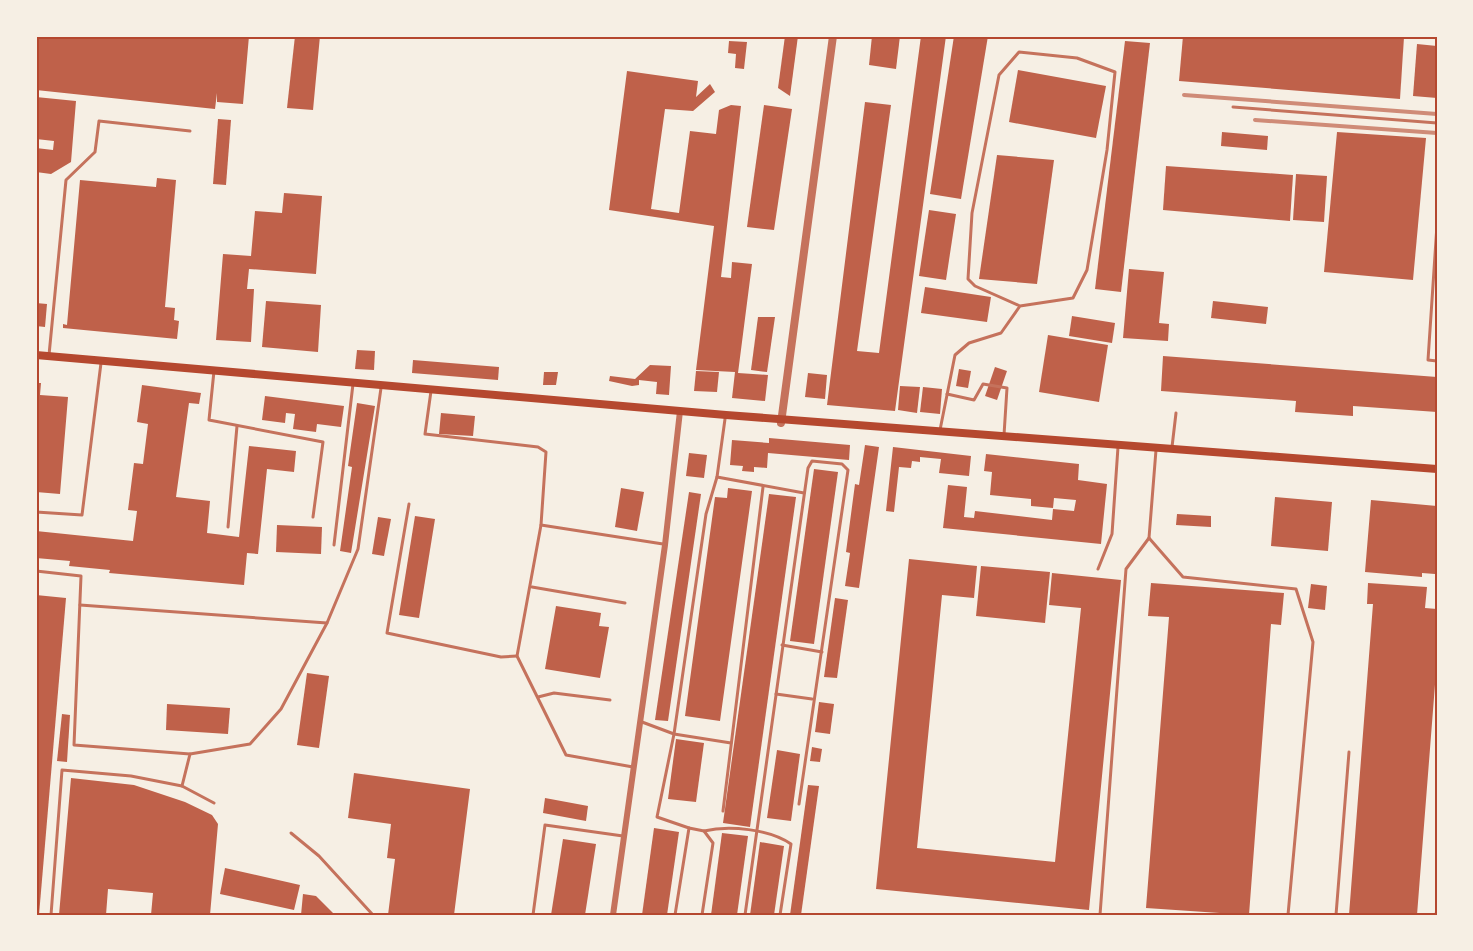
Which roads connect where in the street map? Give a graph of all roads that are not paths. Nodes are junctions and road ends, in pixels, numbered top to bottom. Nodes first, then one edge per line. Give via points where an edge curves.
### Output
1 (833, 36) edge
2 (1233, 107) dead end
3 (1437, 123) edge
4 (190, 131) dead end
5 (1437, 225) edge
6 (1020, 306) junction
7 (36, 355) edge
8 (48, 359) junction
9 (36, 360) edge
10 (1437, 361) edge
11 (101, 363) junction
12 (214, 372) junction
13 (353, 384) junction
14 (382, 387) junction
15 (431, 391) junction
16 (947, 394) junction
17 (680, 413) junction
18 (1176, 413) dead end
19 (725, 419) junction
20 (781, 421) junction
21 (237, 426) junction
22 (939, 432) junction
23 (1004, 436) junction
24 (1118, 447) junction
25 (1156, 449) junction
26 (1172, 449) junction
27 (1437, 471) edge
28 (717, 477) junction
29 (763, 487) junction
30 (805, 493) junction
31 (409, 504) dead end
32 (36, 512) edge
33 (313, 517) dead end
34 (541, 525) junction
35 (228, 527) dead end
36 (1149, 538) junction
37 (334, 545) dead end
38 (665, 545) junction
39 (1098, 569) dead end
40 (36, 571) edge
41 (531, 586) junction
42 (625, 603) dead end
43 (80, 605) junction
44 (327, 623) junction
45 (782, 645) junction
46 (822, 652) junction
47 (517, 656) junction
48 (776, 694) junction
49 (538, 697) junction
50 (813, 699) junction
51 (610, 700) dead end
52 (642, 722) junction
53 (674, 734) junction
54 (731, 743) junction
55 (1349, 752) dead end
56 (190, 754) junction
57 (634, 767) junction
58 (182, 786) junction
59 (214, 803) dead end
60 (799, 804) dead end
61 (723, 811) dead end
62 (689, 828) junction
63 (704, 831) junction
64 (756, 832) junction
65 (291, 833) dead end
66 (625, 836) junction
67 (1437, 908) edge
68 (51, 915) edge
69 (373, 915) edge
70 (533, 915) edge
71 (613, 915) edge
72 (675, 915) edge
73 (702, 915) edge
74 (745, 915) edge
75 (780, 915) edge
76 (1100, 915) edge
77 (1288, 915) edge
78 (1336, 915) edge
79 (1436, 915) edge

1 - 20 street
2 - 3 lane
4 - 8 lane via 99,121 95,152 66,180
5 - 10 lane via 1428,360
6 - 6 lane via 1073,298 1087,270 1107,150 1115,72 1077,58 1019,52 999,75 972,213 968,279
6 - 16 lane via 1001,333 969,343 955,355
7 - 8 main road
8 - 9 main road
8 - 11 main road
11 - 12 main road
11 - 32 lane via 82,515
12 - 13 main road
12 - 21 lane via 208,420
13 - 14 main road
13 - 37 lane
14 - 15 main road
14 - 44 lane via 358,549
15 - 17 main road
15 - 34 lane via 425,434 538,447 546,452
16 - 22 lane
16 - 23 lane via 974,400 983,384 1007,388
17 - 19 main road
17 - 20 main road
17 - 38 street
18 - 26 lane
19 - 20 main road
19 - 28 lane
20 - 22 main road
20 - 24 main road
21 - 33 lane via 323,442
21 - 35 lane
22 - 23 main road
23 - 25 main road
24 - 25 main road
24 - 39 lane via 1112,534
25 - 26 main road
25 - 27 main road
25 - 36 lane
26 - 27 main road
28 - 29 lane
28 - 53 lane via 706,514
29 - 30 lane
29 - 54 lane
30 - 45 lane
30 - 46 lane via 812,461 842,465 848,470
31 - 47 lane via 387,633 501,657
34 - 38 lane
34 - 41 lane
36 - 76 lane via 1126,569
36 - 77 lane via 1183,577 1296,589 1313,642
38 - 52 street
40 - 43 lane via 81,576
41 - 42 lane
41 - 47 lane
43 - 44 lane
43 - 56 lane via 74,745
44 - 56 lane via 280,709 250,744
45 - 46 lane
45 - 48 lane
46 - 50 lane
47 - 49 lane
48 - 50 lane
48 - 64 lane
49 - 51 lane via 554,693
49 - 57 lane via 566,755
50 - 60 lane
52 - 53 lane
52 - 57 street
53 - 54 lane
53 - 62 lane via 657,817
54 - 61 lane
55 - 78 lane
56 - 58 lane
57 - 66 street
58 - 59 lane
58 - 68 lane via 131,776 62,770
62 - 63 lane
62 - 72 lane
63 - 64 lane via 720,827
63 - 73 lane via 714,843
64 - 74 lane
64 - 75 lane via 779,836 790,844
65 - 69 lane
66 - 70 lane via 545,825
66 - 71 street
67 - 79 lane

